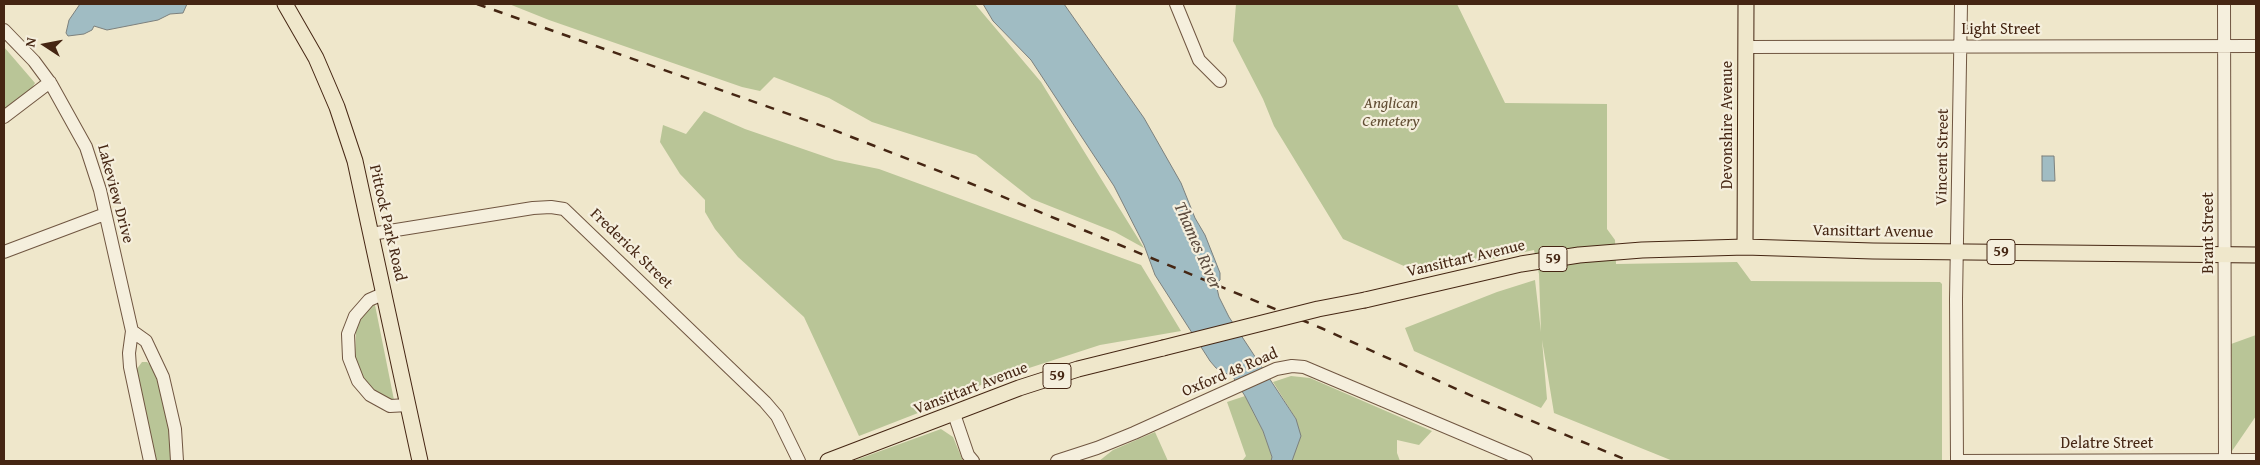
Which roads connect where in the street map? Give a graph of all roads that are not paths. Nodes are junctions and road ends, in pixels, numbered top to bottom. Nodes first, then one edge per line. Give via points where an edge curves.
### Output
1 (285, 4) edge
2 (1176, 4) edge
3 (1746, 4) edge
4 (1961, 4) edge
5 (2224, 4) edge
6 (4, 30) edge
7 (1961, 46) junction
8 (2224, 46) junction
9 (2256, 46) edge
10 (1745, 47) junction
11 (1220, 81) dead end
12 (50, 82) junction
13 (4, 117) edge
14 (105, 214) junction
15 (371, 234) junction
16 (1745, 246) junction
17 (4, 252) edge
18 (1958, 252) junction
19 (2226, 255) junction
20 (2256, 255) edge
21 (385, 293) junction
22 (132, 331) junction
23 (408, 405) junction
24 (954, 414) junction
25 (2256, 460) edge
26 (150, 461) edge
27 (177, 461) edge
28 (420, 461) edge
29 (799, 461) edge
30 (828, 461) edge
31 (973, 461) edge
32 (1057, 461) edge
33 (1526, 461) edge
34 (1957, 461) edge
35 (2116, 461) edge
36 (2225, 461) edge

1 - 15 main road, Pittock Park Road via 316,58 338,107 355,161
2 - 11 street via 1199,60
3 - 10 main road, Devonshire Avenue
4 - 7 street, Vincent Street
5 - 8 street, Brant Street
6 - 12 street, Lakeview Drive
7 - 8 street, Light Street
7 - 10 street, Light Street
7 - 18 street, Vincent Street
8 - 9 street, Light Street
8 - 19 street, Brant Street
10 - 16 main road, Devonshire Avenue
12 - 13 street
12 - 14 street, Lakeview Drive via 86,147
14 - 17 street
14 - 22 street, Lakeview Drive
15 - 21 main road, Pittock Park Road
15 - 29 street, Frederick Street via 533,208 564,209 765,402 777,416
16 - 18 main road, Vansittart Avenue / 59
16 - 24 main road, Vansittart Avenue / 59, bridge via 1578,255 1521,264 1318,309 1078,369 1018,388
18 - 19 main road, Vansittart Avenue / 59
18 - 34 street, Vincent Street
19 - 20 main road, Vansittart Avenue / 59
19 - 36 street, Brant Street
21 - 23 main road, Pittock Park Road
21 - 23 street via 369,300 355,316 348,334 349,358 358,381 370,395 390,406
22 - 26 street, Lakeview Drive via 130,367
22 - 27 street via 146,341 163,376 175,429
23 - 28 main road, Pittock Park Road
24 - 30 main road, Vansittart Avenue / 59
24 - 31 street
25 - 36 street, Delatre Street
32 - 33 street, Oxford 48 Road via 1104,445 1284,366 1304,367
34 - 35 street, Delatre Street
35 - 36 street, Delatre Street

